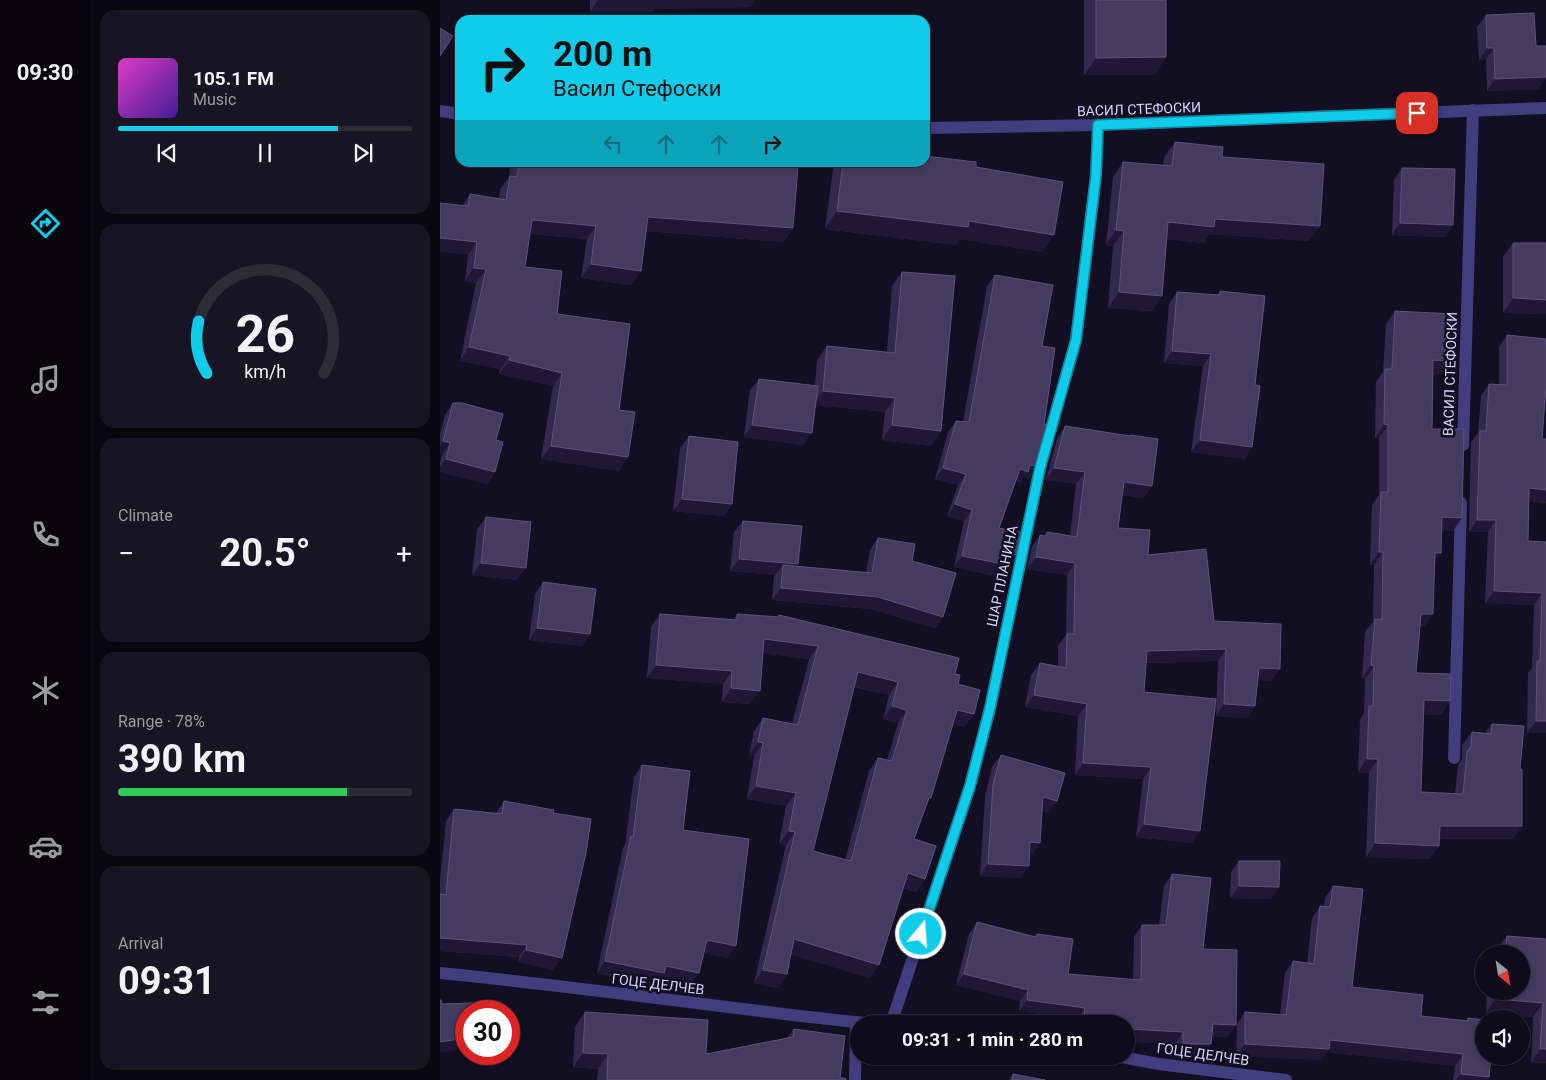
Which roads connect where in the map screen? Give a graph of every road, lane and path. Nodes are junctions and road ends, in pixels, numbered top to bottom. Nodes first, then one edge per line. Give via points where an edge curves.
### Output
1 (1546, 108) edge
2 (1473, 110) junction
3 (440, 111) edge
4 (455, 113) edge
5 (1098, 125) junction
6 (930, 128) edge
7 (1463, 456) edge
8 (1462, 495) edge
9 (1454, 758) dead end
10 (440, 973) edge
11 (894, 1015) edge
12 (850, 1021) edge
13 (1135, 1060) edge
14 (855, 1065) edge
15 (855, 1080) edge
16 (1286, 1080) edge

1 - 2 street, ВАСИЛ СТЕФОСКИ
2 - 5 street, ВАСИЛ СТЕФОСКИ
2 - 7 street, ВАСИЛ СТЕФОСКИ
3 - 4 street
5 - 6 street, ВАСИЛ СТЕФОСКИ
5 - 11 street, ШАР ПЛАНИНА via 1096,175 1076,340 1040,468 990,708 970,786
8 - 9 street
10 - 12 street, ГОЦЕ ДЕЛЧЕВ
13 - 16 street, ГОЦЕ ДЕЛЧЕВ
14 - 15 street

